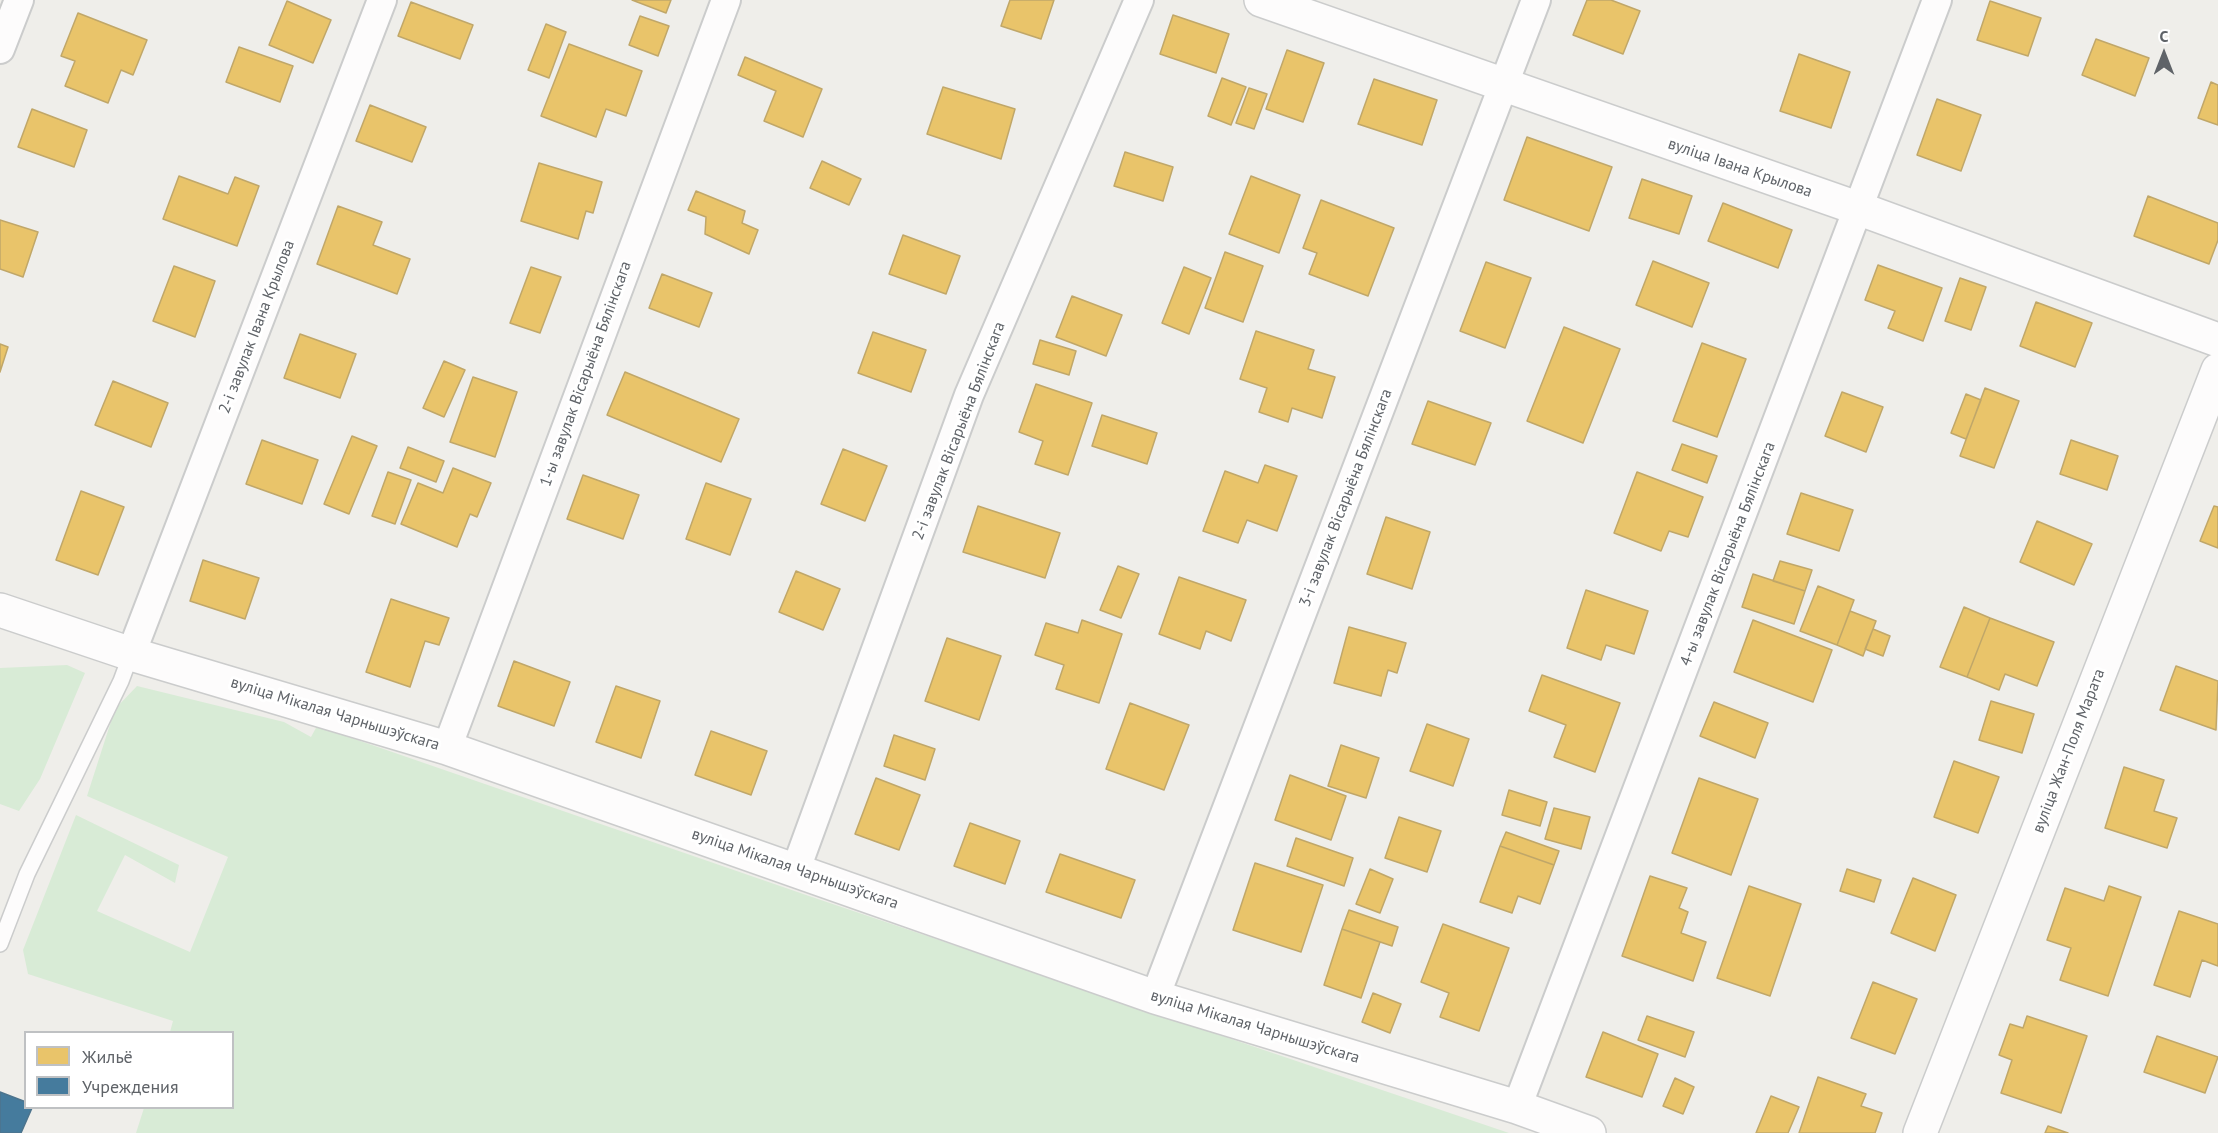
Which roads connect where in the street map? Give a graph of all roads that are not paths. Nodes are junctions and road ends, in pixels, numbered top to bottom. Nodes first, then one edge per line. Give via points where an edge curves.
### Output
1 (19, 0) edge
2 (382, 0) edge
3 (726, 0) edge
4 (1139, 0) edge
5 (1261, 0) edge
6 (1536, 0) edge
7 (1937, 0) edge
8 (0, 49) edge
9 (1504, 86) junction
10 (1860, 209) junction
11 (2218, 340) edge
12 (2218, 370) edge
13 (0, 610) edge
14 (131, 654) junction
15 (447, 748) junction
16 (796, 869) junction
17 (0, 944) edge
18 (1155, 997) junction
19 (1517, 1107) junction
20 (1589, 1133) edge
21 (1920, 1133) edge

1 - 8 street
2 - 14 street, 2-і завулак Івана Крылова
3 - 15 street, 1-ы завулак Вісарыёна Бялінскага
4 - 16 street, 2-і завулак Вісарыёна Бялінскага via 969,395
5 - 9 street, вуліца Івана Крылова
6 - 9 street, 3-і завулак Вісарыёна Бялінскага
7 - 10 street, 4-ы завулак Вісарыёна Бялінскага
9 - 10 street, вуліца Івана Крылова
9 - 18 street, 3-і завулак Вісарыёна Бялінскага
10 - 11 street, вуліца Івана Крылова
10 - 19 street, 4-ы завулак Вісарыёна Бялінскага
12 - 21 street, вуліца Жан-Поля Марата
13 - 14 street, вуліца Мікалая Чарнышэўскага
14 - 15 street, вуліца Мікалая Чарнышэўскага
14 - 17 lane via 27,874
15 - 16 street, вуліца Мікалая Чарнышэўскага
16 - 18 street, вуліца Мікалая Чарнышэўскага
18 - 19 street, вуліца Мікалая Чарнышэўскага
19 - 20 street, вуліца Мікалая Чарнышэўскага

